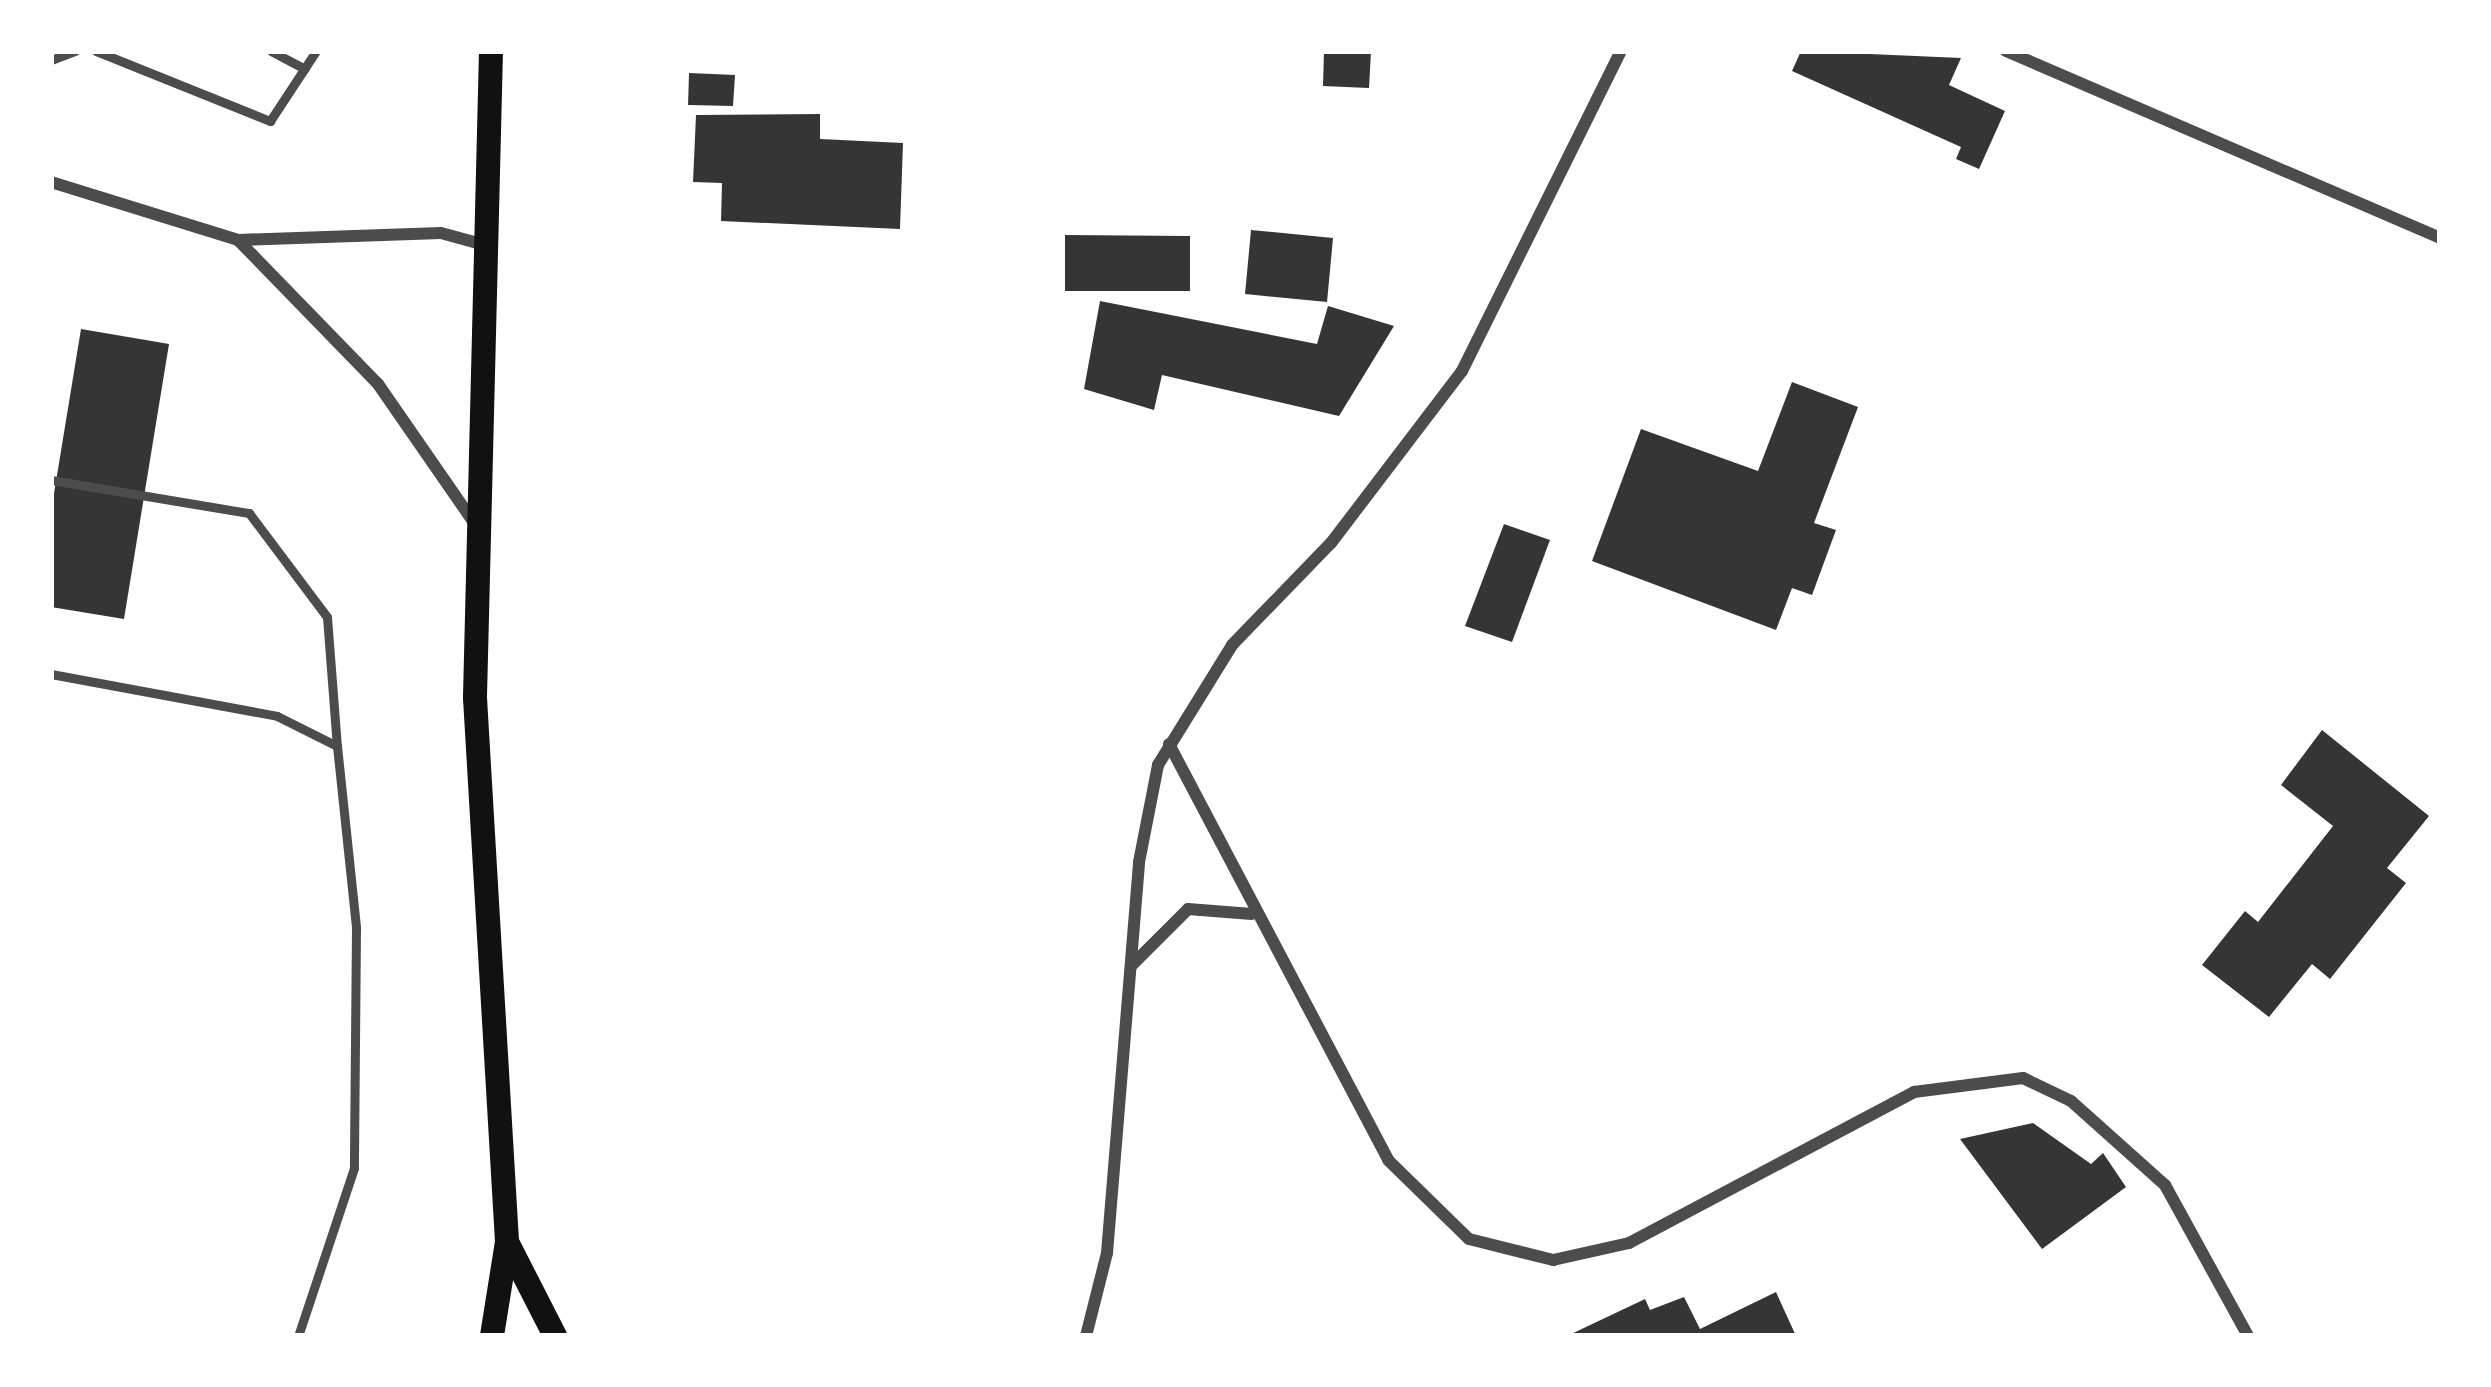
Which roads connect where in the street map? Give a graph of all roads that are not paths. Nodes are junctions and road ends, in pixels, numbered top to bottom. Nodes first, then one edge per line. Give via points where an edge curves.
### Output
1 (75, 51) edge
2 (96, 51) edge
3 (271, 51) edge
4 (316, 51) edge
5 (490, 51) edge
6 (1621, 51) edge
7 (2006, 51) edge
8 (51, 60) edge
9 (304, 69) junction
10 (51, 182) edge
11 (2440, 238) edge
12 (238, 240) junction
13 (486, 245) junction
14 (51, 479) edge
15 (478, 528) junction
16 (51, 674) edge
17 (1169, 744) junction
18 (337, 746) junction
19 (1252, 914) junction
20 (1131, 967) junction
21 (507, 1242) junction
22 (298, 1336) edge
23 (492, 1336) edge
24 (555, 1336) edge
25 (1086, 1336) edge
26 (2248, 1336) edge

1 - 8 lane
2 - 9 lane via 270,121
3 - 9 lane
4 - 9 lane
5 - 13 main road
6 - 17 street via 1462,371 1331,543 1232,645
7 - 11 street
10 - 12 street
12 - 13 street via 441,233
12 - 15 street via 378,384
13 - 15 main road
14 - 18 lane via 249,513 327,616
15 - 21 main road via 477,839
16 - 18 lane via 277,716
17 - 19 street
17 - 20 street via 1147,808
18 - 22 lane via 356,928 354,1168
19 - 20 street via 1188,909
19 - 26 street via 1393,1168 1429,1210 1494,1250 1553,1260 1629,1243 1914,1092 2023,1078 2071,1101 2165,1185
20 - 25 street via 1107,1253
21 - 23 main road
21 - 24 main road

